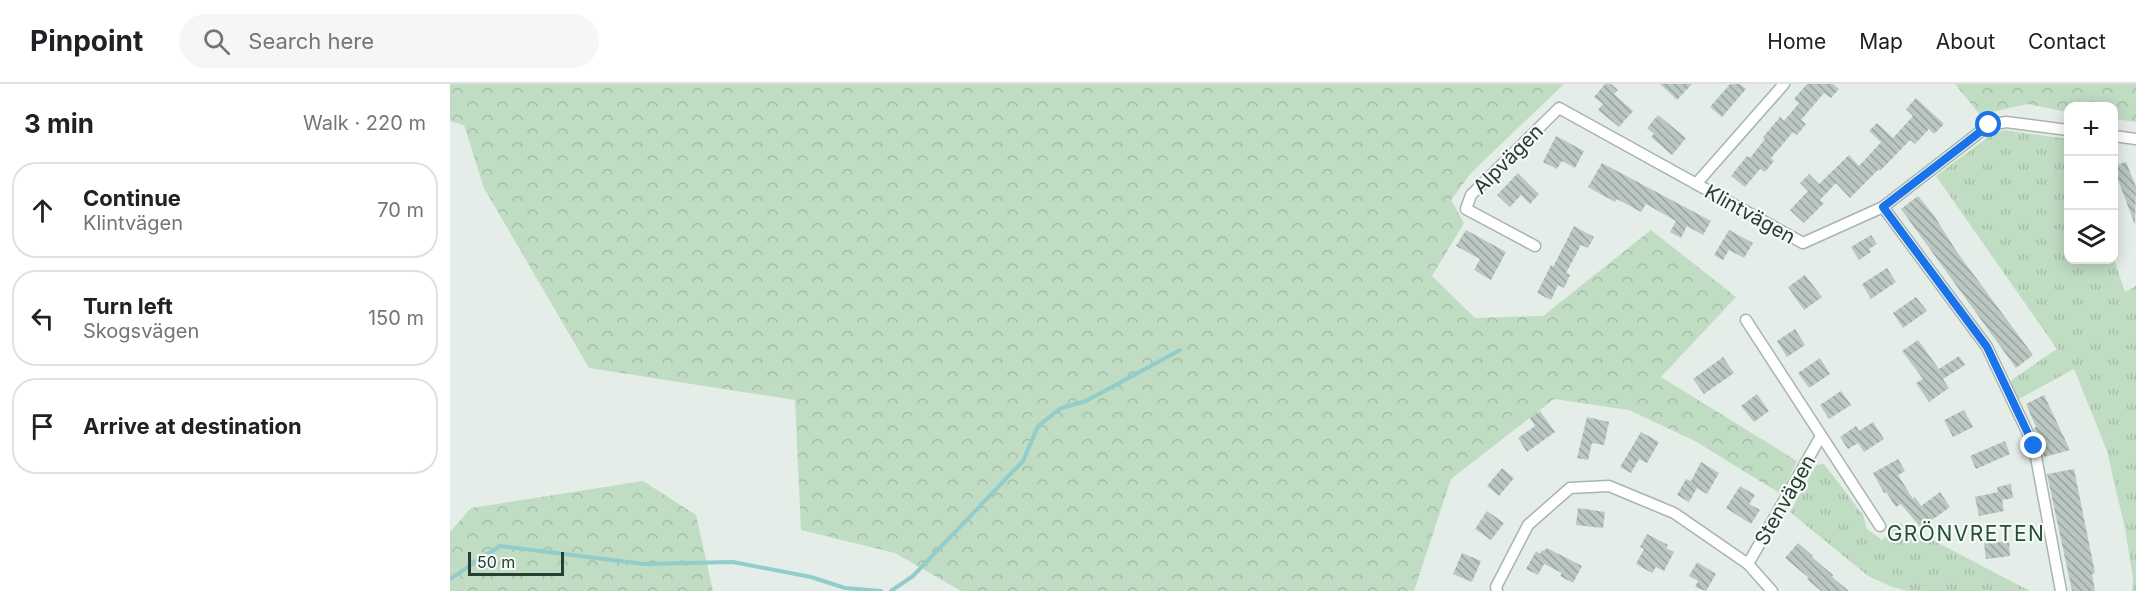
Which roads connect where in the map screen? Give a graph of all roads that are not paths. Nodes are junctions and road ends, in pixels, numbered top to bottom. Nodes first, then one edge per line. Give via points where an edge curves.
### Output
1 (1784, 84) edge
2 (1559, 108) joint
3 (2064, 129) edge
4 (2118, 137) edge
5 (2136, 139) edge
6 (1696, 184) junction
7 (1883, 207) junction
8 (1535, 246) dead end
9 (1746, 320) dead end
10 (1821, 436) junction
11 (1880, 526) dead end
12 (1748, 564) junction
13 (1497, 591) edge
14 (1772, 591) edge
15 (2061, 591) edge

1 - 6 street
2 - 6 street, Klintvägen
2 - 8 street, Alpvägen via 1471,195 1467,209
3 - 7 street, Klintvägen via 2006,122 1989,125
4 - 5 street
6 - 7 street, Klintvägen via 1803,243
7 - 15 street via 1987,347 2034,446
9 - 10 street, Stenvägen
10 - 11 street, Stenvägen
10 - 12 street, Stenvägen
12 - 13 street via 1674,513 1610,486 1570,488 1528,525
12 - 14 street

